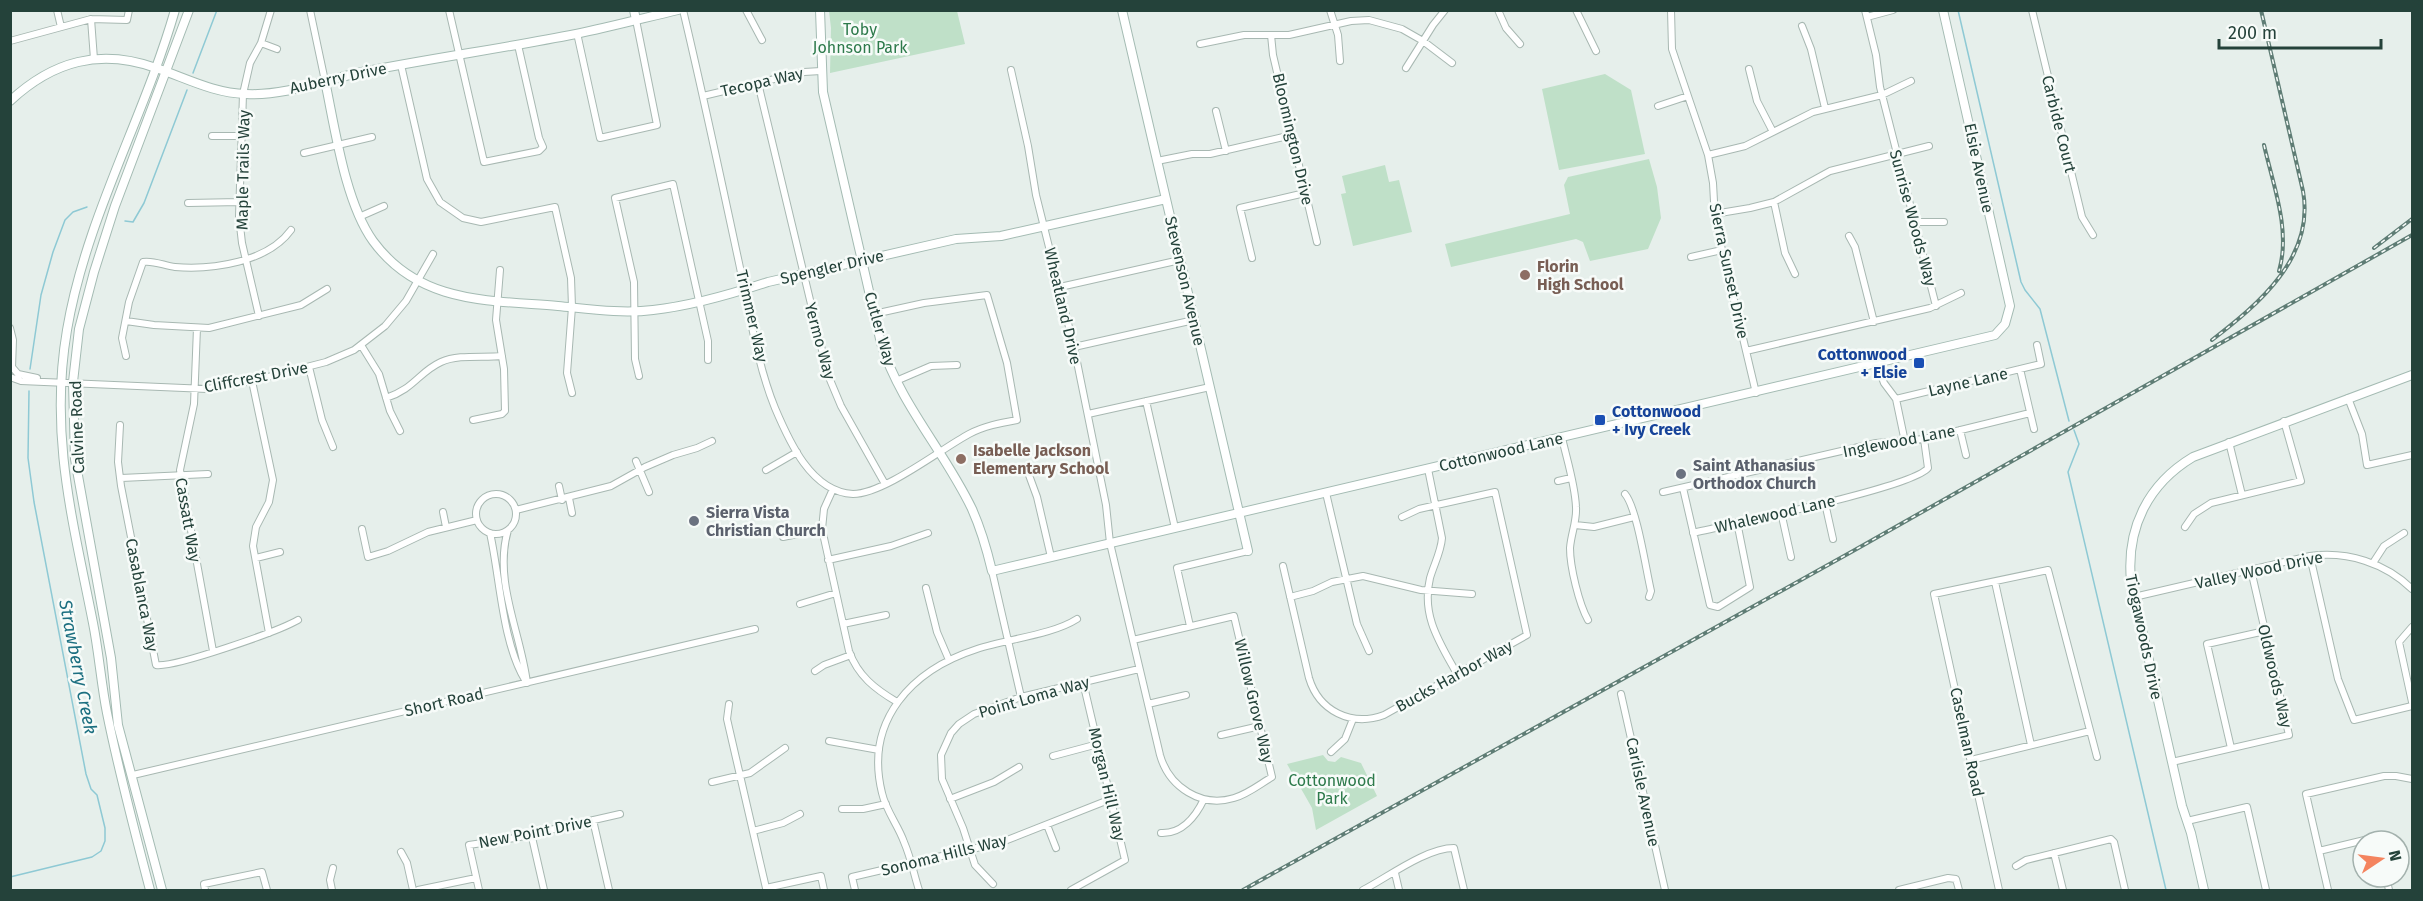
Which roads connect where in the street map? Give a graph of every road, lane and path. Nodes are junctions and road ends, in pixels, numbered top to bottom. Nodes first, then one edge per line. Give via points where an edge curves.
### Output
1 (57, 10) edge
2 (129, 10) edge
3 (175, 10) edge
4 (189, 10) edge
5 (271, 10) edge
6 (310, 10) edge
7 (449, 10) edge
8 (678, 10) edge
9 (683, 10) edge
10 (746, 10) edge
11 (820, 10) edge
12 (1122, 10) edge
13 (1330, 10) edge
14 (1444, 10) edge
15 (1498, 10) edge
16 (1576, 10) edge
17 (1671, 10) edge
18 (1893, 10) edge
19 (1943, 10) edge
20 (2032, 10) edge
21 (1866, 14) edge
22 (635, 15) edge
23 (91, 19) junction
24 (1336, 24) junction
25 (1802, 26) dead end
26 (61, 27) junction
27 (577, 33) junction
28 (1271, 35) junction
29 (762, 40) dead end
30 (10, 41) edge
31 (1423, 41) junction
32 (261, 43) junction
33 (1200, 44) dead end
34 (1520, 44) dead end
35 (518, 45) junction
36 (277, 49) dead end
37 (1596, 51) dead end
38 (460, 55) junction
39 (94, 59) junction
40 (1340, 61) dead end
41 (1452, 63) dead end
42 (401, 65) junction
43 (155, 67) junction
44 (1406, 68) dead end
45 (1749, 69) dead end
46 (1011, 70) dead end
47 (821, 71) junction
48 (166, 72) junction
49 (325, 81) junction
50 (1911, 81) dead end
51 (758, 82) junction
52 (243, 94) junction
53 (1882, 95) junction
54 (703, 96) junction
55 (1688, 96) junction
56 (10, 101) edge
57 (1658, 106) dead end
58 (1826, 108) junction
59 (1216, 111) dead end
60 (1773, 132) junction
61 (1292, 135) junction
62 (212, 136) dead end
63 (242, 136) junction
64 (372, 137) dead end
65 (339, 145) junction
66 (1929, 146) dead end
67 (1226, 151) junction
68 (304, 153) dead end
69 (1897, 154) junction
70 (1708, 155) junction
71 (1157, 161) junction
72 (1305, 193) junction
73 (1166, 199) junction
74 (240, 202) junction
75 (1774, 202) junction
76 (188, 203) dead end
77 (384, 206) dead end
78 (1714, 214) junction
79 (359, 217) junction
80 (1916, 222) junction
81 (1944, 222) dead end
82 (1043, 226) junction
83 (291, 230) dead end
84 (2093, 235) dead end
85 (1849, 236) dead end
86 (1317, 242) dead end
87 (1722, 250) junction
88 (433, 254) dead end
89 (1691, 257) dead end
90 (246, 258) junction
91 (1252, 258) dead end
92 (862, 260) junction
93 (1180, 261) junction
94 (500, 270) dead end
95 (802, 273) junction
96 (1795, 274) dead end
97 (417, 280) junction
98 (1060, 287) junction
99 (327, 289) dead end
100 (745, 289) junction
101 (1961, 293) dead end
102 (699, 300) junction
103 (497, 301) junction
104 (1936, 306) junction
105 (572, 307) junction
106 (634, 311) junction
107 (874, 314) junction
108 (260, 316) junction
109 (1194, 320) junction
110 (126, 321) junction
111 (1874, 322) junction
112 (2005, 324) joint
113 (10, 328) edge
114 (197, 328) junction
115 (361, 345) junction
116 (2037, 345) dead end
117 (1074, 347) junction
118 (1746, 351) junction
119 (126, 356) dead end
120 (502, 356) junction
121 (708, 360) dead end
122 (1877, 364) junction
123 (957, 365) dead end
124 (309, 367) junction
125 (2020, 369) junction
126 (2412, 375) edge
127 (639, 376) dead end
128 (10, 377) edge
129 (49, 381) junction
130 (252, 381) junction
131 (896, 381) junction
132 (60, 382) junction
133 (73, 382) junction
134 (1210, 387) junction
135 (195, 388) junction
136 (572, 393) dead end
137 (1756, 393) junction
138 (386, 398) junction
139 (2348, 398) junction
140 (1896, 399) junction
141 (1146, 401) junction
142 (2030, 413) junction
143 (1088, 414) junction
144 (473, 420) dead end
145 (2284, 422) junction
146 (120, 426) dead end
147 (2034, 429) dead end
148 (1960, 430) junction
149 (400, 431) dead end
150 (1562, 438) junction
151 (1924, 439) junction
152 (712, 441) dead end
153 (1905, 442) junction
154 (2229, 442) junction
155 (333, 447) dead end
156 (798, 452) junction
157 (939, 452) junction
158 (1966, 455) dead end
159 (2412, 455) edge
160 (636, 461) dead end
161 (1026, 467) dead end
162 (1428, 469) junction
163 (639, 470) junction
164 (766, 470) dead end
165 (208, 474) dead end
166 (180, 476) junction
167 (121, 478) junction
168 (1571, 478) junction
169 (1558, 481) dead end
170 (885, 484) junction
171 (559, 486) dead end
172 (1683, 488) junction
173 (832, 489) junction
174 (649, 492) dead end
175 (1663, 492) dead end
176 (1326, 493) junction
177 (1625, 494) dead end
178 (2242, 495) junction
179 (565, 499) junction
180 (1825, 503) junction
181 (1437, 505) junction
182 (516, 510) junction
183 (442, 512) dead end
184 (1781, 512) junction
185 (572, 513) dead end
186 (1239, 513) junction
187 (1402, 517) dead end
188 (1634, 517) junction
189 (477, 520) junction
190 (1737, 522) junction
191 (1575, 525) junction
192 (446, 527) junction
193 (2185, 527) dead end
194 (362, 528) dead end
195 (1175, 528) junction
196 (822, 529) junction
197 (508, 530) junction
198 (490, 533) junction
199 (928, 533) dead end
200 (1694, 533) junction
201 (2404, 533) dead end
202 (783, 537) dead end
203 (1833, 539) dead end
204 (1110, 543) junction
205 (1248, 551) joint
206 (280, 552) dead end
207 (2310, 556) junction
208 (1051, 557) junction
209 (1791, 557) dead end
210 (256, 558) junction
211 (828, 560) junction
212 (2373, 563) junction
213 (1283, 566) dead end
214 (2252, 570) junction
215 (992, 571) junction
216 (1347, 578) junction
217 (1995, 582) junction
218 (926, 588) dead end
219 (2412, 589) edge
220 (1428, 591) junction
221 (836, 593) junction
222 (1472, 594) dead end
223 (1290, 597) junction
224 (1649, 597) dead end
225 (2134, 597) junction
226 (800, 604) dead end
227 (506, 607) junction
228 (886, 615) dead end
229 (1077, 619) dead end
230 (298, 620) dead end
231 (1588, 620) dead end
232 (843, 624) junction
233 (1190, 626) junction
234 (2412, 627) edge
235 (755, 629) dead end
236 (2265, 631) junction
237 (269, 633) junction
238 (1008, 640) junction
239 (1133, 640) junction
240 (213, 651) junction
241 (1369, 651) dead end
242 (851, 655) junction
243 (949, 660) junction
244 (1139, 669) junction
245 (815, 671) dead end
246 (1457, 675) junction
247 (1083, 682) junction
248 (526, 683) junction
249 (1622, 694) dead end
250 (1186, 695) dead end
251 (1021, 697) junction
252 (897, 702) junction
253 (729, 704) dead end
254 (1148, 704) junction
255 (2412, 704) edge
256 (1353, 719) junction
257 (1260, 726) junction
258 (110, 728) junction
259 (2090, 730) junction
260 (1221, 735) dead end
261 (830, 741) dead end
262 (1098, 744) junction
263 (2031, 745) junction
264 (785, 748) dead end
265 (2231, 748) junction
266 (879, 750) junction
267 (1331, 753) dead end
268 (1053, 756) dead end
269 (2097, 757) dead end
270 (1971, 760) junction
271 (2172, 762) junction
272 (1018, 767) dead end
273 (133, 775) junction
274 (740, 776) junction
275 (122, 778) junction
276 (2412, 779) edge
277 (712, 782) dead end
278 (950, 799) junction
279 (1111, 799) junction
280 (1204, 799) junction
281 (886, 804) junction
282 (842, 809) dead end
283 (620, 814) dead end
284 (800, 814) dead end
285 (593, 820) junction
286 (2187, 821) junction
287 (1047, 825) junction
288 (753, 831) junction
289 (531, 833) junction
290 (1161, 833) dead end
291 (147, 834) junction
292 (2351, 843) edge
293 (1056, 848) dead end
294 (970, 850) junction
295 (2319, 851) junction
296 (401, 852) dead end
297 (2054, 853) junction
298 (911, 864) junction
299 (2016, 866) dead end
300 (333, 868) dead end
301 (1395, 873) junction
302 (476, 878) junction
303 (993, 884) dead end
304 (150, 891) edge
305 (162, 891) edge
306 (205, 891) edge
307 (267, 891) edge
308 (332, 891) edge
309 (413, 891) edge
310 (418, 891) edge
311 (479, 891) edge
312 (544, 891) edge
313 (609, 891) edge
314 (824, 891) edge
315 (855, 891) edge
316 (919, 891) edge
317 (1071, 891) edge
318 (1364, 891) edge
319 (1399, 891) edge
320 (1464, 891) edge
321 (1665, 891) edge
322 (1899, 891) edge
323 (1959, 891) edge
324 (1999, 891) edge
325 (2063, 891) edge
326 (2125, 891) edge
327 (2204, 891) edge
328 (2266, 891) edge
329 (2328, 891) edge

1 - 26 street
2 - 23 street via 127,20
3 - 43 street, Calvine Road
4 - 48 street, Calvine Road
5 - 32 street, Maple Trails Way
6 - 49 street
7 - 38 street
8 - 22 street, Auberry Drive
9 - 54 street, Trimmer Way
10 - 29 street
11 - 47 street, Cutler Way
12 - 71 street, Stevenson Avenue
13 - 24 street
14 - 31 street
15 - 34 street via 1506,28
16 - 37 street
17 - 55 street, Sierra Sunset Drive via 1672,49
18 - 21 street
19 - 112 street, Elsie Avenue via 2009,297
20 - 84 street, Carbide Court via 2082,217
21 - 53 street, Sunrise Woods Way
22 - 27 street, Auberry Drive
22 - 27 street via 657,125 600,138
23 - 26 street
23 - 39 street
24 - 28 street via 1289,35
24 - 31 street via 1380,21
24 - 40 street
25 - 58 street
26 - 30 street
27 - 35 street, Auberry Drive
28 - 33 street via 1236,36
28 - 61 street, Bloomington Drive
31 - 41 street
31 - 44 street
32 - 36 street
32 - 52 street, Maple Trails Way via 250,63
35 - 38 street, Auberry Drive
35 - 38 street via 543,147 490,162 484,162 482,156
38 - 42 street, Auberry Drive
39 - 43 street, Auberry Drive via 114,58
39 - 56 street, Auberry Drive via 54,70
42 - 49 street, Auberry Drive
42 - 105 street via 436,198 451,212 475,221 555,207 570,271
43 - 48 street, Auberry Drive
43 - 132 street, Calvine Road via 81,268
45 - 60 street via 1756,102
46 - 82 street, Wheatland Drive
47 - 51 street, Tecopa Way
47 - 92 street, Cutler Way via 826,109
48 - 52 street, Auberry Drive via 203,87
48 - 133 street, Calvine Road via 94,272 79,329
49 - 52 street, Auberry Drive
49 - 65 street, Spengler Drive
50 - 53 street
51 - 54 street, Tecopa Way
51 - 95 street, Yermo Way
52 - 63 street, Maple Trails Way
53 - 58 street
53 - 69 street, Sunrise Woods Way
54 - 100 street, Trimmer Way
55 - 57 street
55 - 70 street, Sierra Sunset Drive
58 - 60 street
59 - 67 street
60 - 70 street via 1745,146
61 - 67 street
61 - 72 street, Bloomington Drive
62 - 63 street
63 - 74 street, Maple Trails Way
64 - 65 street
65 - 68 street
65 - 79 street, Spengler Drive
66 - 69 street
67 - 71 street
69 - 75 street via 1830,171
69 - 80 street, Sunrise Woods Way
70 - 78 street, Sierra Sunset Drive
71 - 73 street, Stevenson Avenue
72 - 86 street, Bloomington Drive
72 - 91 street via 1240,208
73 - 82 street, Spengler Drive
73 - 93 street, Stevenson Avenue
74 - 76 street
74 - 90 street, Maple Trails Way
75 - 78 street
75 - 96 street via 1785,253
77 - 79 street
78 - 87 street, Sierra Sunset Drive
79 - 97 street, Spengler Drive via 378,248
80 - 81 street
80 - 104 street, Sunrise Woods Way
82 - 92 street, Spengler Drive
82 - 98 street, Wheatland Drive
83 - 90 street via 277,246
85 - 111 street
87 - 89 street
87 - 118 street, Sierra Sunset Drive
88 - 97 street
90 - 108 street, Maple Trails Way
90 - 110 street via 195,267 143,262
92 - 95 street, Spengler Drive
92 - 107 street, Cutler Way
93 - 98 street
93 - 109 street, Stevenson Avenue
94 - 103 street
95 - 100 street, Spengler Drive
95 - 170 street, Yermo Way via 830,383
97 - 103 street, Spengler Drive via 456,296
97 - 115 street, Cliffcrest Drive via 396,314
98 - 117 street, Wheatland Drive
99 - 108 street via 302,305
100 - 102 street, Spengler Drive
100 - 156 street, Trimmer Way via 772,398
101 - 104 street
102 - 106 street, Spengler Drive
102 - 106 street via 673,184 615,198 633,276
102 - 121 street
103 - 105 street, Spengler Drive
103 - 120 street via 496,326
104 - 111 street, Sunrise Woods Way
105 - 106 street, Spengler Drive
105 - 136 street via 567,373
106 - 127 street
107 - 131 street, Cutler Way
107 - 157 street via 987,295 1007,363 1017,420 980,429
108 - 114 street
109 - 117 street
109 - 134 street, Stevenson Avenue
110 - 114 street
110 - 119 street via 122,343
111 - 118 street, Sunrise Woods Way
112 - 122 street, Cottonwood Lane via 1995,335
113 - 129 street via 14,370
114 - 135 street, Cassatt Way
115 - 124 street, Cliffcrest Drive
115 - 138 street via 379,374
116 - 125 street, Layne Lane via 2041,364
117 - 143 street, Wheatland Drive
118 - 137 street, Sierra Sunset Drive
120 - 138 street via 443,361 406,390
120 - 144 street via 505,411
122 - 137 street, Cottonwood Lane
122 - 140 street
123 - 131 street via 931,366
124 - 130 street, Cliffcrest Drive
124 - 155 street
125 - 140 street, Layne Lane
125 - 142 street
126 - 139 street, Tiogawoods Drive
128 - 129 street
129 - 132 street, Cliffcrest Drive
130 - 135 street, Cliffcrest Drive
130 - 210 street via 273,480 255,533
131 - 157 street, Cutler Way
132 - 133 street, Cliffcrest Drive
132 - 258 street, Calvine Road via 60,440 67,490
133 - 135 street, Cliffcrest Drive
133 - 273 street, Calvine Road via 75,459 111,658 118,725
134 - 141 street
134 - 186 street, Stevenson Avenue
135 - 166 street, Cassatt Way
137 - 150 street, Cottonwood Lane
138 - 149 street
139 - 145 street, Tiogawoods Drive
139 - 159 street via 2362,434 2367,465
140 - 153 street
141 - 143 street
141 - 195 street
142 - 147 street
142 - 148 street, Inglewood Lane
143 - 204 street, Wheatland Drive
145 - 154 street, Tiogawoods Drive
145 - 178 street via 2301,481
146 - 167 street
148 - 151 street, Inglewood Lane
148 - 158 street
150 - 162 street, Cottonwood Lane
150 - 168 street
151 - 153 street, Inglewood Lane
151 - 180 street, Whalewood Lane via 1929,465 1924,473
152 - 163 street
153 - 172 street, Inglewood Lane via 1876,443
154 - 178 street
154 - 225 street, Tiogawoods Drive via 2182,463 2162,480 2147,501 2131,542
156 - 164 street
156 - 173 street, Trimmer Way via 816,478
157 - 170 street
157 - 215 street, Cutler Way via 972,510
160 - 163 street
161 - 208 street
162 - 176 street, Cottonwood Lane
162 - 181 street
163 - 174 street
163 - 179 street via 611,486
165 - 166 street
166 - 167 street
166 - 240 street, Cassatt Way
167 - 240 street, Casablanca Way via 154,663 162,666
168 - 169 street
168 - 191 street
170 - 173 street via 858,494
171 - 179 street
172 - 175 street, Inglewood Lane
172 - 200 street
173 - 196 street
176 - 186 street, Cottonwood Lane
176 - 216 street
177 - 188 street
178 - 193 street via 2205,506
179 - 182 street
179 - 185 street
180 - 184 street, Whalewood Lane
180 - 203 street
181 - 187 street
181 - 220 street via 1442,544
181 - 246 street, Bucks Harbor Way via 1495,492 1527,635
182 - 189 street via 506,496 488,496 479,504
182 - 197 street
183 - 192 street
184 - 190 street, Whalewood Lane
184 - 209 street
186 - 195 street, Cottonwood Lane
186 - 205 street, Stevenson Avenue
188 - 191 street via 1594,527
188 - 224 street via 1651,591
189 - 192 street
189 - 198 street
190 - 200 street, Whalewood Lane
190 - 200 street via 1751,585 1718,607 1710,605
191 - 231 street via 1571,561
192 - 194 street via 368,557
195 - 204 street, Cottonwood Lane
196 - 202 street
196 - 211 street
197 - 198 street
197 - 227 street via 504,568
198 - 227 street
199 - 211 street
201 - 212 street via 2384,546
204 - 208 street, Cottonwood Lane
204 - 239 street
205 - 233 street via 1177,568
206 - 210 street
207 - 212 street, Valley Wood Drive via 2342,556
207 - 214 street, Valley Wood Drive
207 - 255 street via 2338,679 2354,720
208 - 215 street, Cottonwood Lane
210 - 237 street
211 - 221 street
212 - 219 street, Valley Wood Drive
213 - 223 street
214 - 225 street, Valley Wood Drive
214 - 236 street, Oldwoods Way
215 - 238 street, Cutler Way
216 - 220 street via 1369,576
216 - 223 street
216 - 241 street via 1359,629
217 - 259 street via 2048,570
217 - 263 street
217 - 270 street, Caselman Road via 1934,594
218 - 243 street
220 - 222 street
220 - 246 street via 1430,624
221 - 226 street
221 - 232 street
223 - 256 street via 1313,689 1332,710
225 - 271 street, Tiogawoods Drive
227 - 248 street
228 - 232 street
229 - 238 street
230 - 237 street, Casablanca Way
232 - 242 street
233 - 239 street, Willow Grove Way
233 - 257 street, Willow Grove Way via 1234,616
234 - 255 street via 2398,642
235 - 248 street, Short Road
236 - 265 street, Oldwoods Way via 2289,735
236 - 265 street via 2207,644
237 - 240 street, Casablanca Way
238 - 243 street
238 - 251 street, Cutler Way
239 - 244 street
242 - 245 street
242 - 252 street via 867,681
243 - 252 street via 916,681
244 - 247 street, Point Loma Way
244 - 254 street
246 - 256 street, Bucks Harbor Way via 1384,715
247 - 251 street, Point Loma Way
247 - 262 street, Morgan Hill Way
248 - 273 street, Short Road
249 - 321 street, Carlisle Avenue
250 - 254 street
251 - 278 street, Point Loma Way via 974,714 951,733 940,767
252 - 266 street
253 - 274 street via 727,719
254 - 280 street via 1167,772 1183,790
256 - 267 street via 1345,739
257 - 260 street
257 - 280 street, Willow Grove Way via 1272,777 1234,798
258 - 273 street via 117,737 125,769
258 - 275 street, Calvine Road
259 - 263 street
259 - 269 street
261 - 266 street
262 - 268 street
262 - 279 street, Morgan Hill Way
263 - 270 street
264 - 274 street via 756,770
265 - 271 street, Oldwoods Way
266 - 281 street via 879,780
270 - 324 street, Caselman Road
271 - 286 street, Tiogawoods Drive
272 - 278 street via 994,782
273 - 291 street, Calvine Road
274 - 277 street
274 - 288 street
275 - 291 street via 129,785 141,830
275 - 304 street, Calvine Road
276 - 295 street via 2384,776 2306,794
278 - 294 street, Point Loma Way
279 - 287 street, Sonoma Hills Way
279 - 317 street, Morgan Hill Way via 1125,860
280 - 290 street via 1186,824 1173,832
281 - 282 street
281 - 298 street
283 - 285 street, New Point Drive
284 - 288 street
285 - 289 street, New Point Drive
285 - 313 street
286 - 327 street, Tiogawoods Drive
286 - 328 street via 2247,807
287 - 293 street
287 - 294 street, Sonoma Hills Way
288 - 314 street via 766,888 821,876
289 - 302 street, New Point Drive via 469,845
289 - 312 street
291 - 305 street, Calvine Road
292 - 295 street
294 - 298 street, Sonoma Hills Way
294 - 303 street, Point Loma Way via 977,868
295 - 329 street
296 - 309 street
297 - 299 street
297 - 325 street
297 - 326 street via 2111,839
298 - 315 street, Sonoma Hills Way via 852,877
298 - 316 street
300 - 308 street
301 - 318 street
301 - 319 street
301 - 320 street via 1431,852 1454,848
302 - 310 street
302 - 311 street
306 - 307 street via 204,884 262,872
322 - 323 street via 1948,878 1956,879

